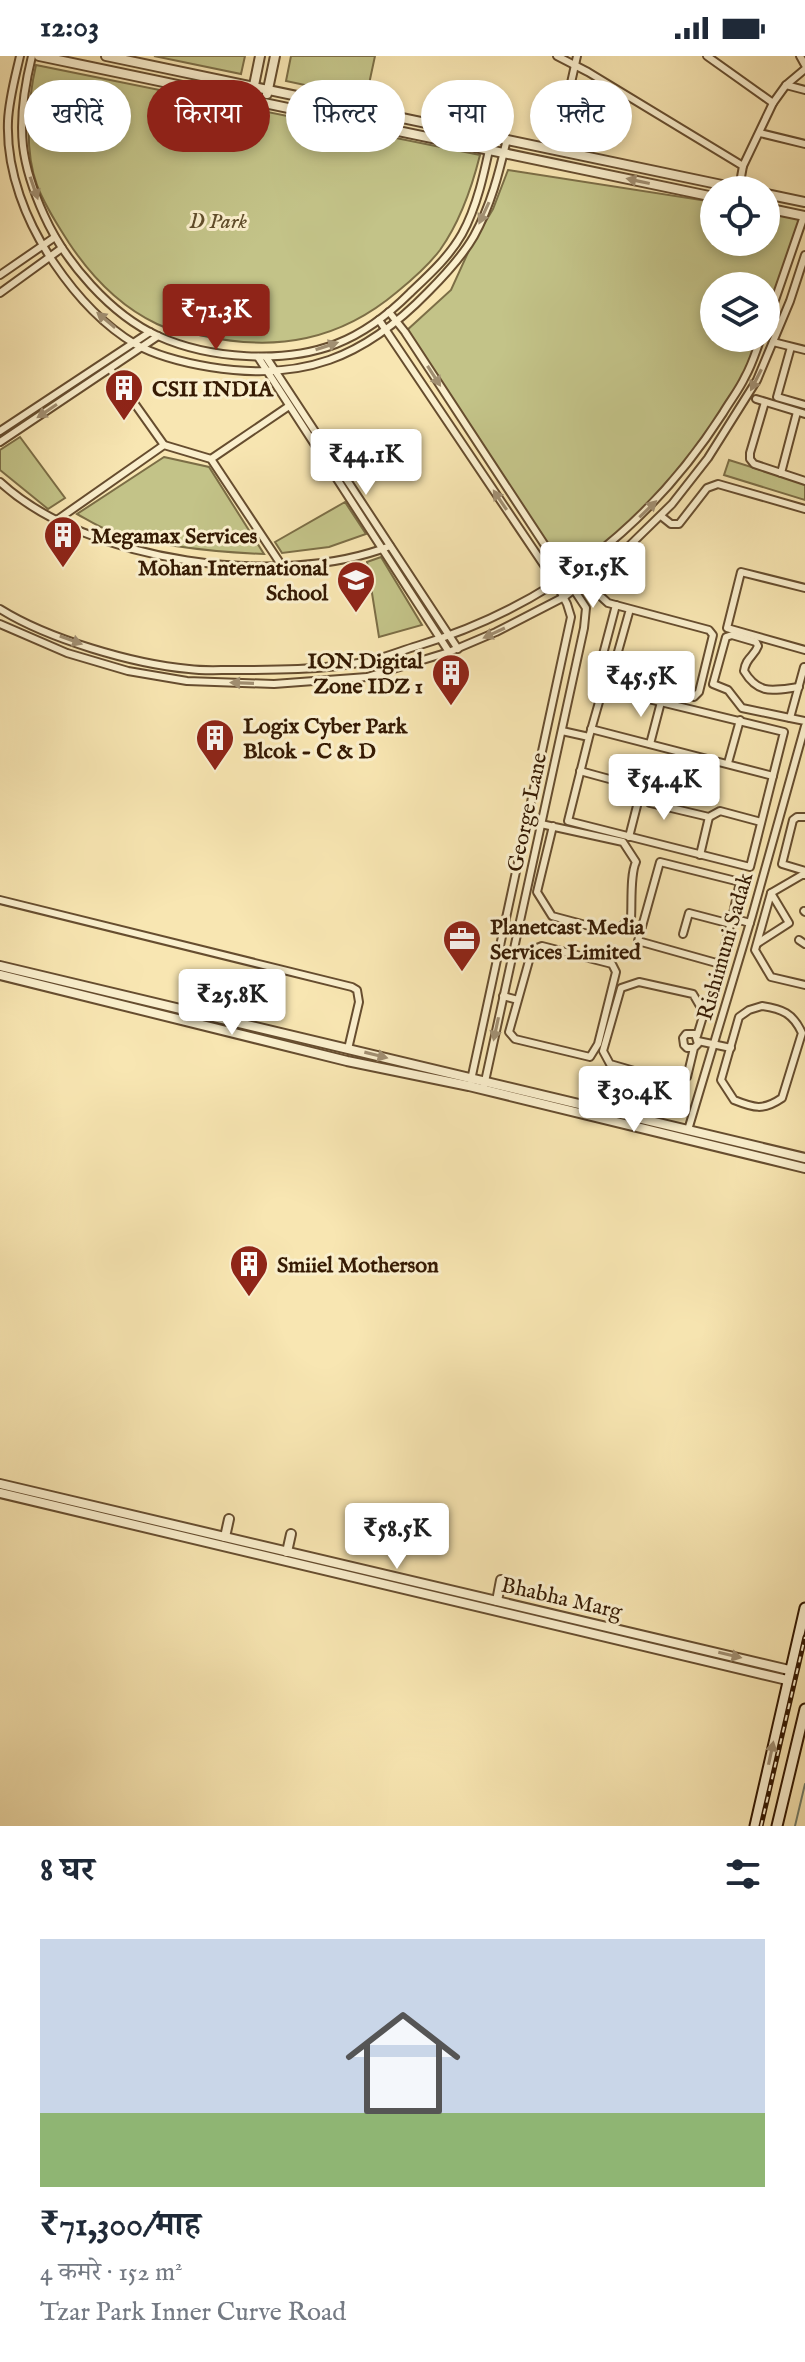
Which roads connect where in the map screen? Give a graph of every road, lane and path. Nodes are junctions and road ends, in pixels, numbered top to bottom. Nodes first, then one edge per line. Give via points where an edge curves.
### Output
1 (20, 56) edge
2 (32, 56) edge
3 (39, 56) edge
4 (106, 56) edge
5 (260, 56) edge
6 (275, 56) edge
7 (557, 56) edge
8 (577, 56) edge
9 (707, 56) edge
10 (800, 56) edge
11 (574, 66) junction
12 (805, 67) edge
13 (155, 80) edge
14 (220, 80) edge
15 (255, 80) edge
16 (270, 80) edge
17 (571, 80) edge
18 (786, 85) junction
19 (270, 90) edge
20 (805, 90) edge
21 (773, 103) junction
22 (270, 104) edge
23 (421, 121) edge
24 (760, 133) junction
25 (421, 136) edge
26 (805, 144) edge
27 (488, 152) edge
28 (499, 152) edge
29 (566, 152) edge
30 (504, 153) junction
31 (743, 166) junction
32 (743, 176) edge
33 (700, 180) edge
34 (700, 194) edge
35 (780, 197) edge
36 (805, 202) edge
37 (780, 211) edge
38 (804, 216) edge
39 (55, 237) junction
40 (42, 245) junction
41 (62, 248) junction
42 (805, 255) edge
43 (49, 257) junction
44 (0, 275) edge
45 (780, 285) edge
46 (0, 293) edge
47 (389, 312) junction
48 (379, 320) junction
49 (397, 322) junction
50 (780, 323) edge
51 (388, 330) junction
52 (150, 332) junction
53 (158, 336) junction
54 (133, 342) junction
55 (780, 344) edge
56 (143, 347) junction
57 (791, 347) junction
58 (206, 350) junction
59 (805, 350) edge
60 (755, 352) edge
61 (769, 352) edge
62 (262, 357) junction
63 (202, 365) junction
64 (110, 369) junction
65 (271, 371) junction
66 (756, 399) dead end
67 (765, 402) junction
68 (805, 405) edge
69 (289, 406) junction
70 (797, 412) junction
71 (805, 414) edge
72 (0, 431) edge
73 (0, 442) edge
74 (164, 445) junction
75 (211, 459) junction
76 (781, 473) junction
77 (805, 481) edge
78 (0, 482) edge
79 (805, 509) edge
80 (661, 516) junction
81 (57, 520) junction
82 (386, 548) junction
83 (282, 566) junction
84 (566, 576) junction
85 (584, 581) junction
86 (556, 583) junction
87 (805, 588) edge
88 (575, 589) junction
89 (564, 597) junction
90 (616, 605) junction
91 (0, 609) edge
92 (630, 609) junction
93 (0, 624) edge
94 (449, 636) junction
95 (441, 639) junction
96 (458, 649) junction
97 (805, 650) edge
98 (449, 652) junction
99 (602, 658) dead end
100 (804, 667) edge
101 (799, 687) junction
102 (661, 702) junction
103 (790, 718) junction
104 (740, 720) junction
105 (805, 723) edge
106 (591, 729) junction
107 (562, 731) junction
108 (589, 737) junction
109 (650, 744) junction
110 (801, 760) edge
111 (728, 763) junction
112 (580, 771) junction
113 (773, 776) junction
114 (640, 794) junction
115 (709, 817) junction
116 (805, 817) edge
117 (761, 822) junction
118 (541, 824) junction
119 (553, 826) junction
120 (629, 837) junction
121 (700, 855) junction
122 (805, 873) edge
123 (771, 893) junction
124 (0, 900) edge
125 (764, 919) junction
126 (751, 920) junction
127 (731, 923) junction
128 (748, 931) junction
129 (683, 934) dead end
130 (757, 944) junction
131 (0, 966) edge
132 (0, 975) edge
133 (805, 985) edge
134 (503, 996) junction
135 (518, 1000) junction
136 (696, 1042) junction
137 (714, 1045) junction
138 (731, 1048) junction
139 (348, 1049) junction
140 (470, 1082) junction
141 (484, 1086) junction
142 (688, 1130) junction
143 (775, 1155) junction
144 (805, 1158) edge
145 (805, 1168) edge
146 (0, 1484) edge
147 (0, 1493) edge
148 (229, 1519) dead end
149 (291, 1534) dead end
150 (225, 1537) junction
151 (287, 1552) junction
152 (501, 1580) dead end
153 (497, 1601) junction
154 (805, 1608) edge
155 (760, 1662) junction
156 (758, 1673) junction
157 (788, 1675) junction
158 (805, 1709) edge
159 (802, 1743) edge
160 (755, 1826) edge
161 (777, 1826) edge

1 - 40 street via 11,91 10,155 17,188
2 -> 39 street via 23,145 31,184
3 - 13 street
4 - 14 street
5 - 15 street
6 - 16 street
7 - 11 street
8 - 11 street
9 - 21 street
10 - 12 street
11 - 17 street
11 - 31 street
12 - 18 street
18 - 20 street
18 - 21 street
19 - 23 street
21 - 24 street
22 - 25 street
24 - 26 street
24 - 31 street
27 - 47 street via 461,235 446,257
28 - 30 street
29 - 33 street
34 -> 30 street
30 -> 49 street via 498,182 465,249
31 - 32 street
35 - 36 street
37 - 38 street
38 - 45 street
39 - 40 street
39 - 41 street
40 - 43 street
40 - 44 street
41 - 43 street
41 - 52 street via 101,294
42 - 50 street
43 - 46 street
54 -> 43 street via 78,295
47 - 48 street
47 - 49 street, George Lane
48 - 51 street, George Lane
62 -> 48 street via 337,344
49 - 51 street
49 -> 84 street, George Lane
51 - 65 street via 331,360
86 -> 51 street, George Lane
52 - 53 street
52 - 54 street
53 - 56 street
53 - 58 street
54 - 56 street
54 - 72 street
55 - 57 street
56 - 63 street
56 - 64 street
57 - 59 street
57 - 68 street via 777,397
58 - 62 street
58 - 63 street
84 -> 60 street via 612,543 659,498 702,446
61 -> 80 street via 708,458
62 - 65 street
63 - 65 street
64 -> 73 street
64 - 74 street
65 - 69 street
65 - 82 street
66 - 67 street
67 - 70 street
67 - 76 street via 750,459
69 - 75 street
69 - 82 street
70 - 71 street
70 - 76 street
74 - 75 street
74 - 81 street
75 - 83 street
76 - 77 street
78 - 81 street
79 - 80 street via 718,484 707,488 679,524
80 - 85 street
81 - 83 street via 98,538 183,560
82 - 83 street
82 - 94 street
82 - 95 street
84 - 86 street
84 - 88 street, George Lane
85 - 88 street
85 - 90 street
86 - 89 street, George Lane
86 - 94 street
87 - 97 street via 741,572 727,628
88 - 89 street
88 - 107 street, George Lane via 586,608
89 -> 96 street
89 - 140 street, George Lane via 571,617
90 - 92 street
90 - 99 street
91 -> 95 street via 71,641 189,669 275,670 365,662
92 - 92 street via 713,635 694,697 612,673
98 -> 93 street via 367,677 274,684 187,681 67,653
94 - 95 street
94 - 96 street
95 - 98 street
96 - 98 street
100 - 101 street
101 - 103 street
101 - 103 street via 769,691 757,686 744,671 756,642 726,637 713,684 728,690 742,708
102 - 104 street
102 - 106 street via 603,688
102 - 109 street
103 - 105 street
104 - 111 street
104 - 113 street via 784,732
105 - 110 street, Rishimuni Sadak
106 - 108 street
106 - 109 street
107 - 108 street
107 - 118 street, George Lane
108 - 112 street
109 - 111 street
110 - 126 street, Rishimuni Sadak
111 - 113 street
112 - 114 street via 624,783
112 - 120 street via 568,821
113 - 117 street
114 - 115 street via 650,803
114 - 120 street
115 - 117 street via 720,811
115 - 121 street
116 - 122 street via 793,820 782,864
117 - 121 street via 750,867
118 - 119 street
118 - 134 street, George Lane
119 - 119 street via 623,842 631,851 636,862 631,871 631,919 619,928 608,931 549,913 537,892
120 - 121 street
122 - 123 street
123 - 125 street
123 - 130 street via 789,923
124 - 139 street via 352,987 360,995
125 - 126 street
125 - 130 street
126 - 127 street
126 - 128 street, Rishimuni Sadak
127 - 127 street via 740,882 660,862 638,941 720,964
127 - 128 street
127 - 129 street via 689,913
128 - 137 street, Rishimuni Sadak
130 - 133 street via 755,950 771,977
131 - 139 street
132 - 140 street via 347,1061
134 - 135 street
134 -> 141 street, George Lane
135 - 135 street via 532,950 542,946 612,964 616,972 590,1057 515,1039 509,1032
136 - 136 street via 704,1013 693,994 639,982 621,988 603,1051 610,1064 672,1082 687,1077
136 - 137 street
137 - 138 street
137 - 142 street, Rishimuni Sadak
138 - 138 street via 739,1017 762,1006 790,1013 802,1033 782,1098 770,1106 746,1105 726,1090 721,1080
139 -> 140 street
140 - 141 street
141 - 142 street
141 - 143 street
142 - 143 street
143 - 144 street
143 - 145 street
146 - 150 street, Bhabha Marg
147 - 156 street, Bhabha Marg
148 - 150 street
149 - 151 street
150 - 151 street, Bhabha Marg
151 - 153 street, Bhabha Marg
152 - 153 street
153 -> 155 street, Bhabha Marg
154 - 157 main road
155 - 156 street
155 - 157 street, Bhabha Marg
156 - 157 street, Bhabha Marg
160 -> 157 main road
158 - 159 main road
159 - 161 main road

